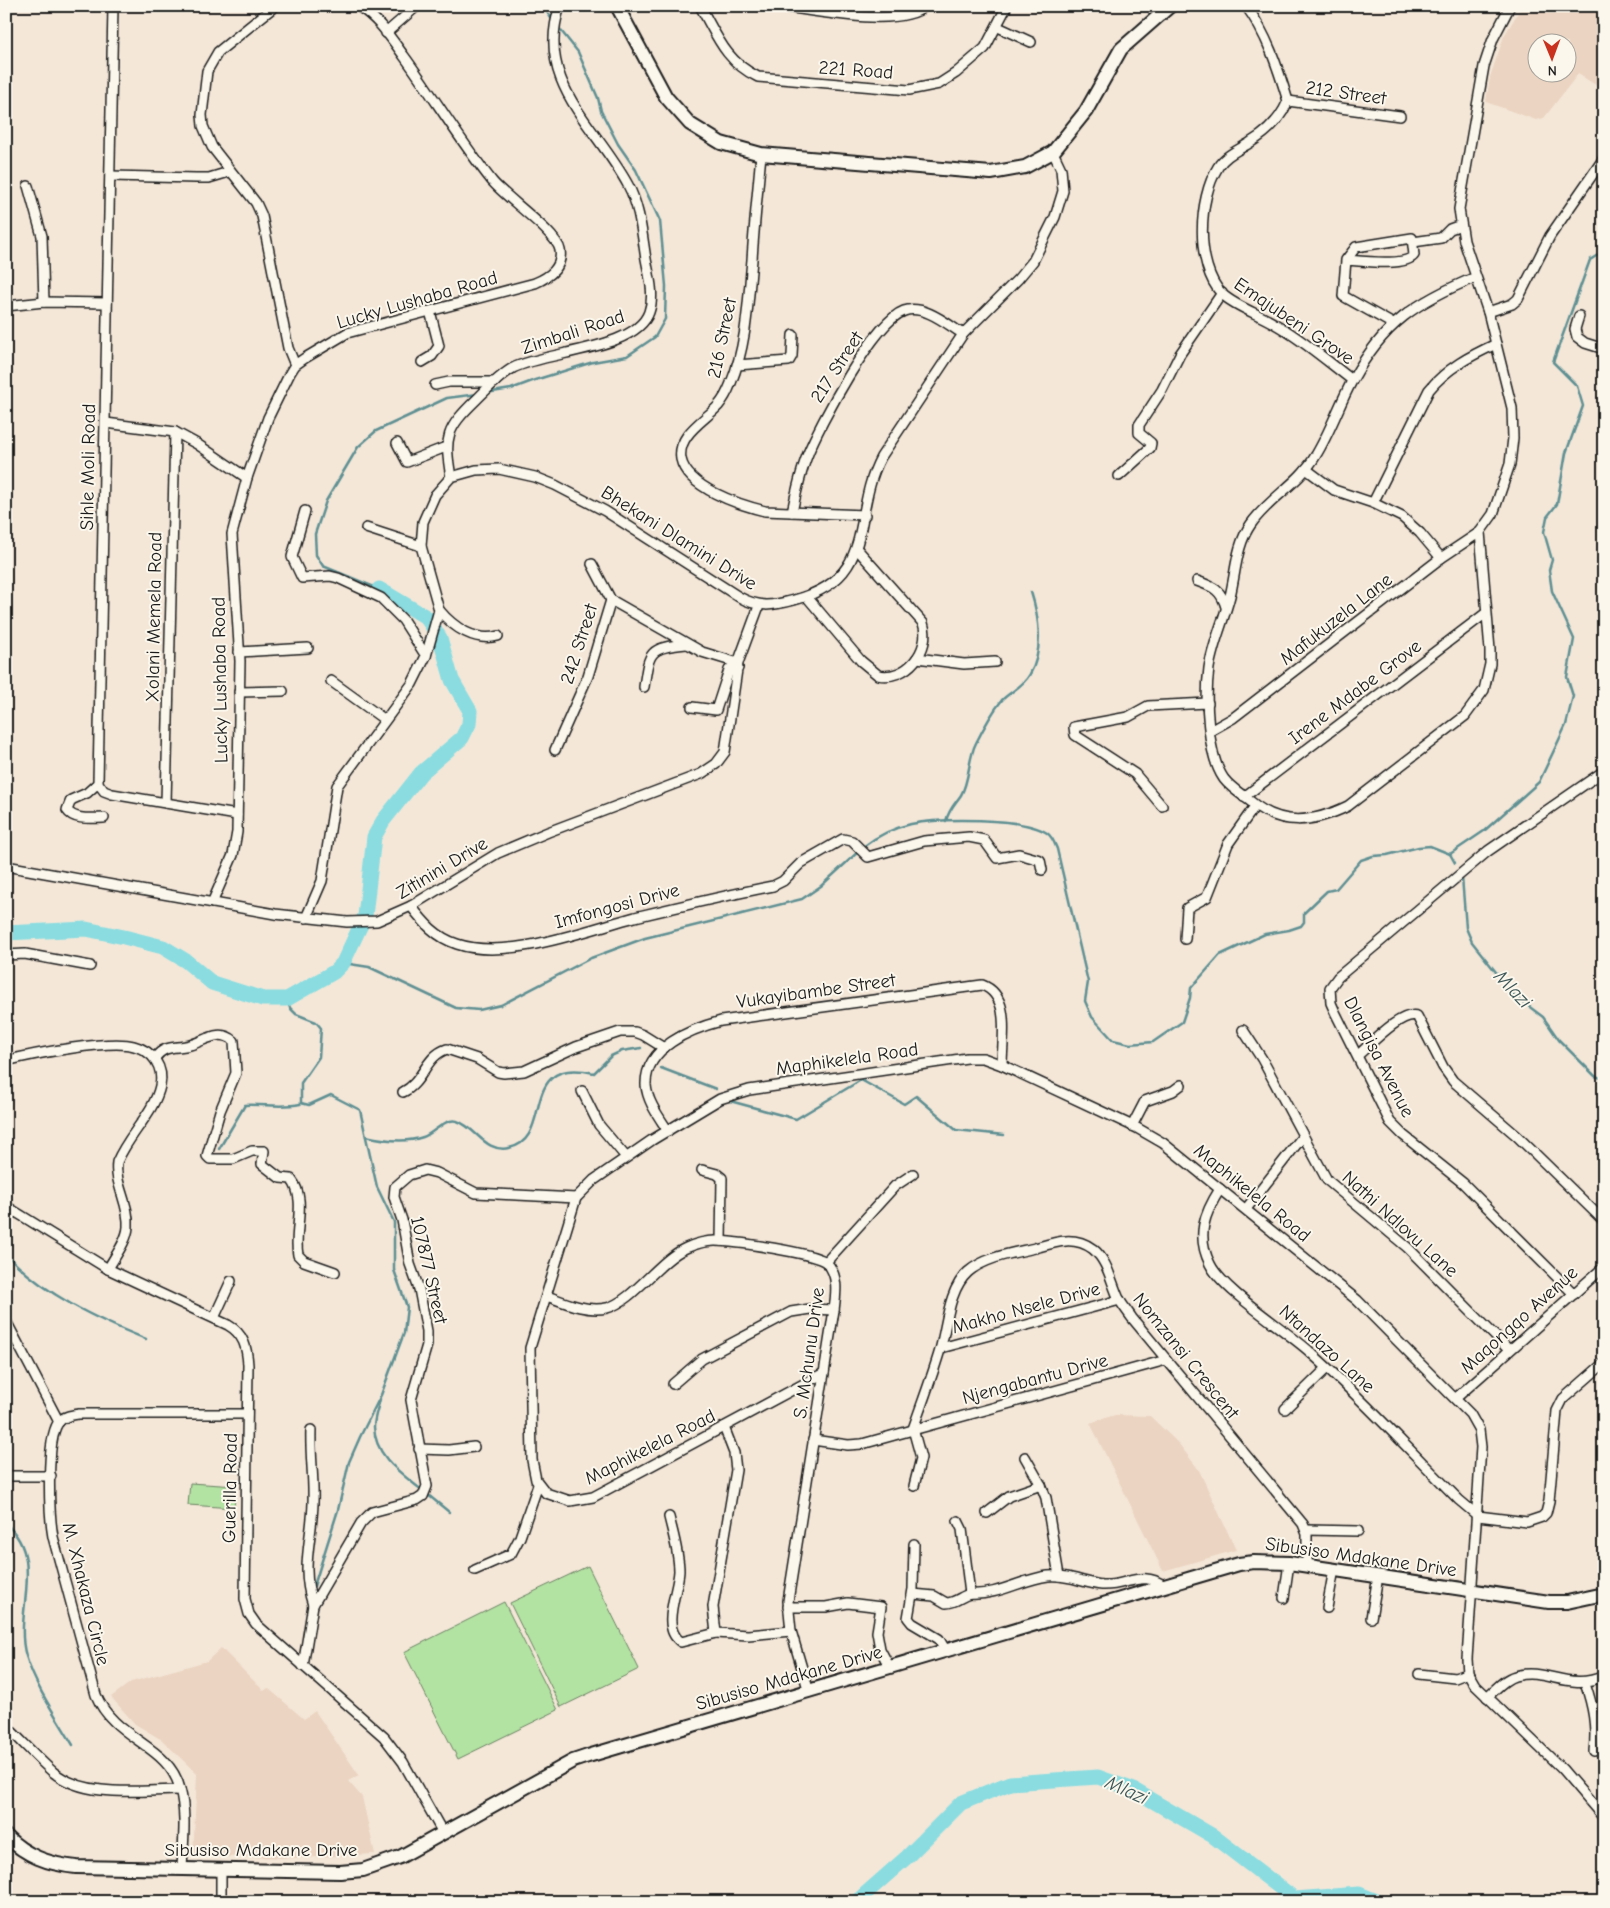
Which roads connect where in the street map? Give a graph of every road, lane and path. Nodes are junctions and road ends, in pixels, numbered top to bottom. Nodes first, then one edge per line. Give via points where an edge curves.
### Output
1 (114, 6) edge
2 (275, 6) edge
3 (358, 6) edge
4 (417, 6) edge
5 (700, 6) edge
6 (778, 6) edge
7 (925, 6) edge
8 (1007, 6) edge
9 (1170, 6) edge
10 (1246, 6) edge
11 (1510, 6) edge
12 (619, 7) edge
13 (559, 10) edge
14 (998, 27) junction
15 (386, 33) junction
16 (1032, 42) dead end
17 (1288, 101) junction
18 (1400, 116) dead end
19 (1053, 152) junction
20 (761, 154) junction
21 (1604, 158) edge
22 (229, 172) junction
23 (111, 176) junction
24 (28, 186) dead end
25 (1461, 225) junction
26 (1413, 242) junction
27 (1346, 260) junction
28 (1476, 277) junction
29 (1222, 293) junction
30 (44, 302) junction
31 (107, 303) junction
32 (6, 306) edge
33 (430, 311) junction
34 (1488, 312) junction
35 (1579, 316) dead end
36 (1393, 324) junction
37 (963, 334) junction
38 (793, 335) dead end
39 (1496, 344) junction
40 (1604, 349) edge
41 (422, 362) dead end
42 (295, 365) junction
43 (737, 365) junction
44 (1352, 380) junction
45 (435, 384) dead end
46 (492, 384) junction
47 (106, 423) junction
48 (175, 432) junction
49 (397, 442) dead end
50 (446, 447) junction
51 (1306, 469) junction
52 (1120, 476) dead end
53 (451, 477) junction
54 (247, 478) junction
55 (1373, 503) junction
56 (305, 512) dead end
57 (792, 512) junction
58 (865, 515) junction
59 (366, 528) dead end
60 (1480, 532) junction
61 (421, 546) junction
62 (857, 549) junction
63 (1441, 558) junction
64 (592, 564) dead end
65 (1197, 581) dead end
66 (808, 597) junction
67 (611, 600) junction
68 (759, 606) junction
69 (1226, 608) junction
70 (1486, 613) junction
71 (438, 614) junction
72 (498, 636) dead end
73 (686, 644) junction
74 (308, 648) dead end
75 (239, 652) junction
76 (426, 656) junction
77 (917, 658) junction
78 (995, 662) dead end
79 (738, 666) junction
80 (331, 681) dead end
81 (644, 687) dead end
82 (283, 691) dead end
83 (239, 692) junction
84 (1208, 703) junction
85 (692, 707) dead end
86 (385, 720) junction
87 (1210, 731) junction
88 (554, 750) dead end
89 (1604, 771) edge
90 (98, 783) junction
91 (1244, 797) junction
92 (166, 803) junction
93 (1162, 806) dead end
94 (1255, 806) junction
95 (237, 815) junction
96 (104, 818) dead end
97 (6, 866) edge
98 (1042, 870) dead end
99 (212, 903) junction
100 (411, 906) junction
101 (306, 918) junction
102 (1185, 939) dead end
103 (6, 955) edge
104 (90, 966) dead end
105 (1243, 1030) dead end
106 (664, 1048) junction
107 (1358, 1055) junction
108 (155, 1058) junction
109 (6, 1061) edge
110 (1002, 1065) junction
111 (1181, 1085) dead end
112 (582, 1091) dead end
113 (403, 1092) dead end
114 (1132, 1126) junction
115 (668, 1131) junction
116 (1303, 1136) junction
117 (626, 1157) junction
118 (702, 1170) dead end
119 (913, 1174) dead end
120 (1220, 1189) junction
121 (576, 1198) junction
122 (6, 1206) edge
123 (1246, 1209) junction
124 (1604, 1221) edge
125 (721, 1241) junction
126 (826, 1262) junction
127 (1604, 1267) edge
128 (108, 1269) junction
129 (335, 1272) dead end
130 (231, 1280) dead end
131 (1574, 1294) junction
132 (548, 1296) junction
133 (1120, 1300) junction
134 (834, 1310) junction
135 (214, 1318) junction
136 (6, 1321) edge
137 (941, 1348) junction
138 (1510, 1350) junction
139 (1166, 1360) junction
140 (1604, 1363) edge
141 (1327, 1368) junction
142 (824, 1373) junction
143 (673, 1384) dead end
144 (1456, 1398) junction
145 (1285, 1409) dead end
146 (247, 1414) junction
147 (59, 1422) junction
148 (724, 1427) junction
149 (913, 1429) junction
150 (310, 1430) dead end
151 (813, 1440) junction
152 (474, 1447) dead end
153 (420, 1449) junction
154 (1025, 1457) dead end
155 (6, 1476) edge
156 (51, 1476) junction
157 (538, 1485) junction
158 (1041, 1485) junction
159 (914, 1486) dead end
160 (987, 1513) dead end
161 (669, 1516) dead end
162 (1478, 1516) junction
163 (958, 1521) dead end
164 (1306, 1530) junction
165 (1358, 1531) dead end
166 (914, 1544) dead end
167 (1289, 1563) junction
168 (1307, 1566) junction
169 (475, 1570) dead end
170 (1334, 1570) junction
171 (1059, 1576) junction
172 (1378, 1576) junction
173 (1164, 1586) junction
174 (1472, 1591) junction
175 (912, 1594) junction
176 (970, 1594) junction
177 (1604, 1594) edge
178 (1284, 1598) dead end
179 (313, 1605) junction
180 (788, 1607) junction
181 (1327, 1608) dead end
182 (1371, 1618) dead end
183 (791, 1631) junction
184 (716, 1634) junction
185 (946, 1651) junction
186 (304, 1666) junction
187 (890, 1668) junction
188 (1468, 1673) junction
189 (1419, 1674) dead end
190 (1604, 1676) edge
191 (1585, 1682) junction
192 (809, 1692) junction
193 (1487, 1697) junction
194 (6, 1726) edge
195 (1594, 1751) dead end
196 (180, 1790) junction
197 (1604, 1818) edge
198 (443, 1833) junction
199 (6, 1836) edge
200 (182, 1869) junction
201 (222, 1870) junction
202 (221, 1902) edge

1 - 23 street, Sihle Moli Road
2 - 22 street via 218,52 207,71 203,126
3 - 15 street, Lucky Lushaba Road
4 - 15 street
5 - 14 street, 221 Road via 722,47 745,71 758,78 909,90 939,84 974,59
6 - 7 street via 882,18 904,17 919,12
8 - 14 street, 221 Road
9 - 19 street via 1121,49 1086,111
10 - 17 street via 1273,56
11 - 25 street via 1489,50 1480,83 1461,193
12 - 20 street via 657,84 678,112 690,124 721,143
13 - 46 street, Zimbali Road via 553,53 563,84 632,194 642,236 651,301 645,321 629,334 522,365
14 - 16 street
15 - 33 street, Lucky Lushaba Road via 490,179 554,238 560,250 558,267 544,280
17 - 18 street, 212 Street
17 - 29 street, Emajubeni Grove via 1273,125 1218,166 1208,189 1203,217 1204,250 1209,270
19 - 20 street via 1025,167 990,173
19 - 37 street, Bhekani Dlamini Drive via 1063,181 1061,204 1055,217 1028,268
20 - 43 street, 216 Street via 746,325
21 - 34 street via 1550,236 1518,299
22 - 23 street via 209,178
22 - 42 street via 256,203 262,216 288,348
23 - 31 street, Sihle Moli Road
24 - 30 street via 42,236
25 - 26 street via 1450,229 1441,238
25 - 28 street
26 - 27 street via 1410,237 1361,246 1354,249
26 - 27 street via 1414,256 1405,262
27 - 36 street via 1343,296
28 - 34 street
28 - 36 street via 1429,298
29 - 44 street, Emajubeni Grove via 1276,324
29 - 52 street via 1192,336 1139,425 1139,432 1151,444 1150,448
30 - 31 street
30 - 32 street
31 - 47 street, Sihle Moli Road
33 - 41 street via 439,346
33 - 42 street, Lucky Lushaba Road via 347,333
34 - 39 street
35 - 40 street via 1577,337
36 - 44 street via 1372,348
37 - 57 street, 217 Street via 920,311 904,311 890,320 823,420 806,459
37 - 58 street, Bhekani Dlamini Drive via 881,456 871,478
38 - 43 street via 789,361
39 - 55 street via 1453,367 1428,390
39 - 60 street via 1512,408 1513,450 1493,514
42 - 54 street, Lucky Lushaba Road via 268,418
43 - 57 street, 216 Street via 720,404 687,435 681,458 684,468 706,488 727,499 765,511
44 - 51 street
45 - 46 street
46 - 50 street, Zimbali Road via 450,431
47 - 48 street
47 - 90 street, Sihle Moli Road
48 - 54 street
48 - 92 street, Xolani Memela Road
49 - 50 street via 406,462
50 - 53 street
51 - 55 street via 1334,490
51 - 69 street via 1258,515 1247,530
53 - 61 street via 435,495 424,516
53 - 68 street, Bhekani Dlamini Drive via 476,470 499,469 555,485 605,511 739,597
54 - 75 street, Lucky Lushaba Road via 232,534
55 - 63 street via 1402,517
56 - 76 street via 292,558 302,578 338,578 381,598 403,620
57 - 58 street, 216 Street
58 - 62 street, Bhekani Dlamini Drive
59 - 61 street
60 - 63 street, Mafukuzela Lane
60 - 70 street
61 - 71 street
62 - 66 street, Bhekani Dlamini Drive via 840,576
62 - 77 street via 923,623 925,646
63 - 87 street, Mafukuzela Lane via 1233,718
64 - 67 street
65 - 69 street via 1218,589
66 - 68 street, Bhekani Dlamini Drive
66 - 77 street via 861,661 878,675 897,674
67 - 73 street, 242 Street
67 - 88 street, 242 Street via 588,676
68 - 79 street, Zitinini Drive
69 - 84 street via 1209,668
70 - 91 street, Irene Mdabe Grove
70 - 94 street via 1490,664 1484,690 1466,716 1348,806 1332,814 1290,821
71 - 72 street via 469,635
71 - 76 street
73 - 79 street, 242 Street
73 - 81 street via 663,646 654,651 648,662
74 - 75 street
75 - 83 street, Lucky Lushaba Road
76 - 86 street via 412,684
77 - 78 street via 964,664
79 - 85 street via 732,667 726,677 716,710
79 - 100 street, Zitinini Drive via 728,742 716,764 701,774 498,854
80 - 86 street
82 - 83 street
83 - 95 street, Lucky Lushaba Road
84 - 87 street
84 - 93 street via 1148,706 1128,717 1078,725 1073,729 1075,735 1135,774
86 - 101 street via 337,786 322,880
87 - 91 street via 1223,778
89 - 107 street, Dlangisa Avenue via 1488,851 1338,977 1330,988 1331,1003
90 - 92 street via 104,791 112,794
90 - 96 street via 88,793 71,800 67,810 71,816
91 - 94 street
92 - 95 street
94 - 102 street via 1228,844 1207,897 1186,908
95 - 99 street, Lucky Lushaba Road via 233,855
97 - 99 street, Zitinini Drive
98 - 100 street, Imfongosi Drive via 1040,860 1019,854 997,858 987,842 976,838 924,842 868,857 855,843 843,839 801,863 773,886 704,900 532,945 501,948 459,945 433,932
99 - 101 street, Zitinini Drive
100 - 101 street, Zitinini Drive via 377,921
103 - 104 street via 25,954
105 - 116 street, Nathi Ndlovu Lane
106 - 110 street, Vukayibambe Street via 692,1030 721,1021 982,985 994,991 1001,1005
106 - 113 street via 635,1032 620,1032 524,1071 504,1073 447,1049 436,1055 417,1083
106 - 115 street, Vukayibambe Street via 650,1068 646,1086 655,1111
107 - 124 street via 1401,1018 1411,1014 1417,1016 1453,1081 1517,1136
107 - 131 street, Dlangisa Avenue via 1385,1114 1396,1129 1463,1183
108 - 109 street via 134,1046 116,1044
108 - 128 street via 161,1074 160,1088 117,1162 116,1173 128,1224 126,1237
108 - 129 street via 167,1048 189,1045 207,1037 222,1036 234,1041 236,1073 220,1111 207,1156 210,1159 233,1159 252,1150 264,1151 262,1164 280,1178 291,1179 296,1187 299,1201 296,1225 298,1255 304,1261
110 - 114 street, Maphikelela Road
110 - 115 street, Maphikelela Road via 983,1058 967,1058 749,1090 720,1100
111 - 114 street via 1145,1101
112 - 117 street via 599,1125
114 - 120 street, Maphikelela Road via 1164,1143
115 - 117 street, Maphikelela Road
116 - 123 street
116 - 138 street, Nathi Ndlovu Lane via 1327,1180 1408,1248
117 - 121 street, Maphikelela Road via 594,1180
118 - 125 street via 722,1178
119 - 126 street via 896,1186
120 - 123 street, Maphikelela Road
120 - 141 street, Ntandazo Lane via 1205,1215 1203,1229 1206,1255 1214,1272
121 - 132 street, Maphikelela Road
121 - 153 street, 107877 Street via 476,1193 425,1170 398,1183 394,1191 427,1331 427,1345 411,1400
122 - 128 street, Guerilla Road
123 - 144 street, Maphikelela Road via 1357,1300
125 - 126 street, S. Mchunu Drive via 810,1255
125 - 132 street, S. Mchunu Drive via 708,1241 684,1249 620,1302 607,1308 588,1309
126 - 134 street, S. Mchunu Drive via 836,1280
127 - 131 street, Maqongqo Avenue
128 - 135 street, Guerilla Road
130 - 135 street
131 - 138 street, Maqongqo Avenue
132 - 157 street, Maphikelela Road via 530,1348 532,1460
133 - 137 street, Makho Nsele Drive
133 - 137 street, Nomzansi Crescent via 1104,1262 1084,1243 1064,1240 1000,1257 974,1267 960,1282
133 - 139 street, Nomzansi Crescent
134 - 142 street, S. Mchunu Drive
134 - 143 street via 791,1312 702,1359
135 - 146 street, Guerilla Road via 234,1328 244,1341 248,1365
136 - 147 street
137 - 149 street, Nomzansi Crescent
138 - 144 street, Maqongqo Avenue
139 - 149 street, Njengabantu Drive
139 - 164 street, Nomzansi Crescent
140 - 162 street via 1564,1399 1557,1410 1546,1513 1538,1520 1527,1522
141 - 145 street
141 - 162 street, Ntandazo Lane
142 - 148 street, Maphikelela Road
142 - 151 street, S. Mchunu Drive
144 - 162 street, Maphikelela Road via 1476,1423 1481,1438
146 - 147 street via 79,1414
146 - 186 street, Guerilla Road via 246,1607 256,1624
147 - 156 street, M. Xhakaza Circle via 52,1442
148 - 157 street, Maphikelela Road via 593,1497 579,1501 563,1500 546,1493
148 - 184 street via 734,1453 736,1470 713,1607
149 - 151 street via 855,1445
149 - 159 street via 921,1458
150 - 179 street via 313,1502 305,1568
151 - 180 street, S. Mchunu Drive
152 - 153 street
153 - 179 street, 107877 Street via 427,1486 423,1496 372,1512 366,1517
154 - 158 street
155 - 156 street
156 - 196 street, M. Xhakaza Circle via 53,1537 96,1695 116,1726 164,1760
157 - 169 street via 511,1554
158 - 160 street via 1015,1493
158 - 171 street via 1051,1520
161 - 184 street via 679,1570 671,1629 680,1642
162 - 174 street, Maphikelela Road
163 - 176 street via 962,1529
164 - 165 street
164 - 168 street
166 - 175 street
167 - 168 street, Sibusiso Mdakane Drive
167 - 173 street, Sibusiso Mdakane Drive via 1239,1564
167 - 178 street
168 - 170 street, Sibusiso Mdakane Drive
170 - 172 street, Sibusiso Mdakane Drive
170 - 181 street
171 - 173 street via 1101,1585 1146,1577
171 - 176 street via 1027,1580 989,1593
172 - 174 street, Sibusiso Mdakane Drive
172 - 182 street
173 - 185 street, Sibusiso Mdakane Drive
174 - 177 street, Sibusiso Mdakane Drive via 1549,1602 1567,1602
174 - 188 street, Maphikelela Road
175 - 176 street via 934,1596 946,1603
175 - 185 street via 907,1615 909,1620 939,1639
179 - 186 street, 107877 Street
180 - 183 street, S. Mchunu Drive
180 - 187 street via 826,1607 848,1603 881,1607 877,1632 880,1649
183 - 184 street
183 - 192 street, S. Mchunu Drive
185 - 187 street, Sibusiso Mdakane Drive
186 - 198 street, Guerilla Road via 393,1746
187 - 192 street, Sibusiso Mdakane Drive
188 - 189 street via 1455,1678
188 - 193 street
190 - 191 street
191 - 193 street via 1521,1675 1506,1680
191 - 195 street via 1594,1711
192 - 198 street, Sibusiso Mdakane Drive via 573,1762
193 - 197 street via 1562,1768
194 - 196 street via 54,1772 76,1784 109,1790
196 - 200 street, M. Xhakaza Circle
198 - 201 street, Sibusiso Mdakane Drive via 400,1857 363,1870
199 - 200 street, Sibusiso Mdakane Drive via 30,1855 58,1865
200 - 201 street, Sibusiso Mdakane Drive
201 - 202 street

